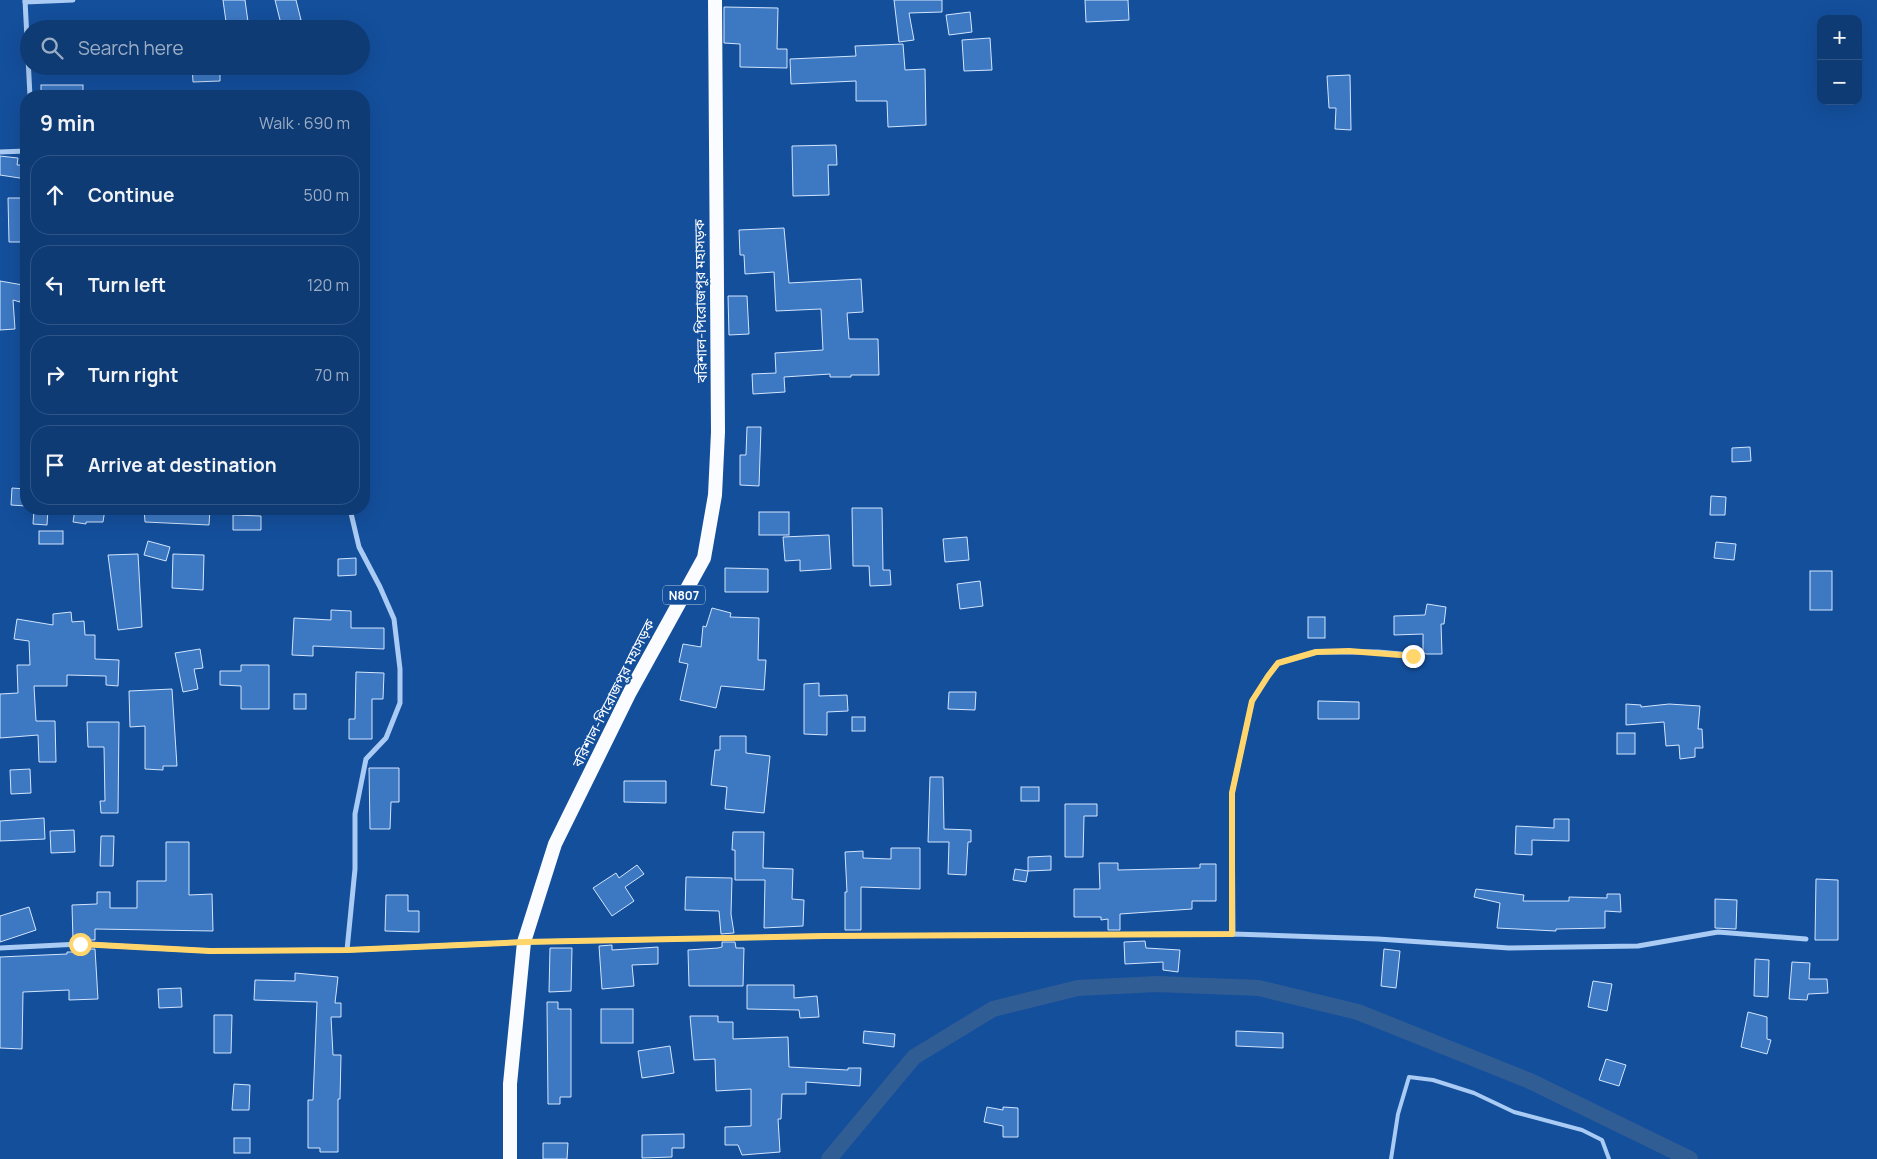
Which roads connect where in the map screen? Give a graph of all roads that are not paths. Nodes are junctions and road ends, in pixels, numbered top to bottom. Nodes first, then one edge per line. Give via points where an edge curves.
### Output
1 (72, 0) edge
2 (715, 0) edge
3 (25, 1) edge
4 (26, 20) edge
5 (29, 75) edge
6 (30, 90) edge
7 (20, 151) edge
8 (0, 152) edge
9 (351, 515) edge
10 (1422, 656) dead end
11 (1232, 934) junction
12 (1806, 939) dead end
13 (524, 942) junction
14 (0, 948) edge
15 (348, 950) junction
16 (510, 1159) edge
17 (1391, 1159) edge
18 (1608, 1159) edge

1 - 3 street
2 - 13 highway, বরিশাল-পিরোজপুর মহাসড়ক / N807 via 718,432 715,495 704,558 630,692 555,844
3 - 4 street
5 - 6 street
7 - 8 street
9 - 15 street via 359,547 394,619 400,703 386,738 366,759 355,814 355,869
10 - 11 street via 1316,652 1278,663 1268,676 1252,701 1232,793
11 - 12 street via 1509,948 1638,946 1718,932
11 - 13 street via 825,936
13 - 15 street
13 - 16 highway, বরিশাল-পিরোজপুর মহাসড়ক / N807 via 510,1084
14 - 15 street via 80,944 210,951
17 - 18 lane via 1398,1114 1410,1077 1433,1080 1474,1093 1514,1112 1582,1130 1602,1140

